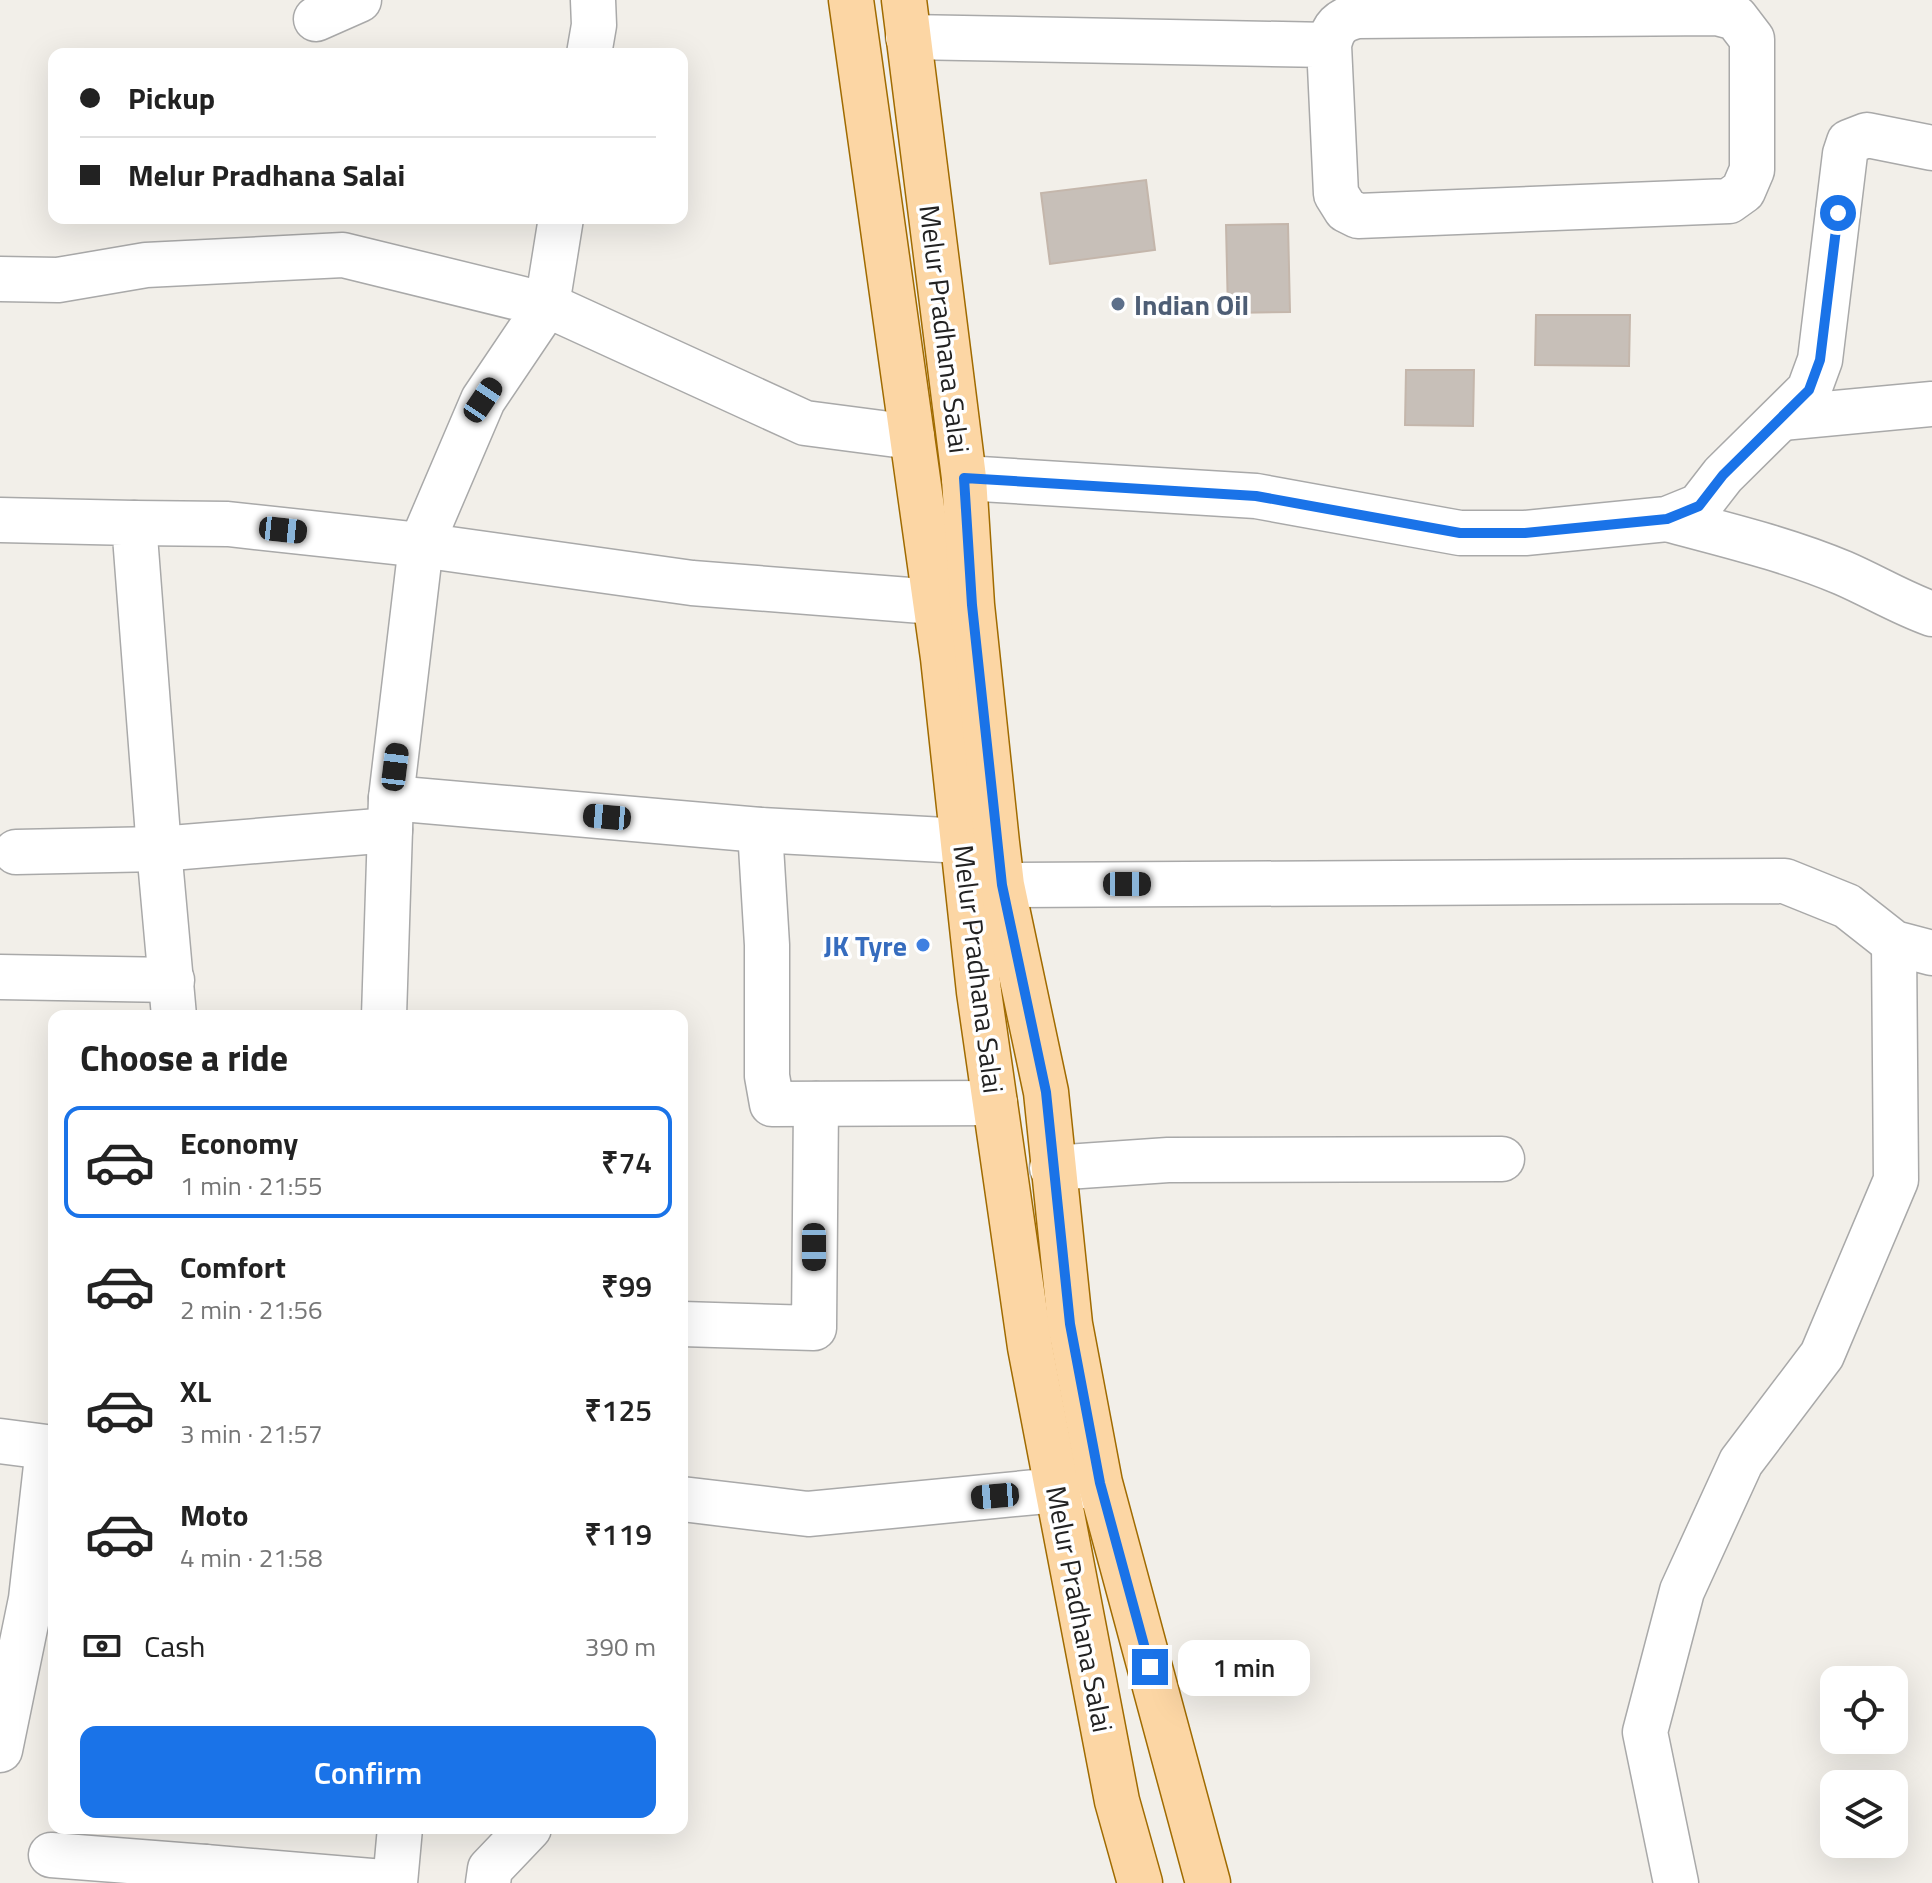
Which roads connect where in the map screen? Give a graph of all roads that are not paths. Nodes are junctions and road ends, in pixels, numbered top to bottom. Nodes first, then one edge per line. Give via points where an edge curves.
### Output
1 (359, 0) edge
2 (593, 0) edge
3 (851, 0) edge
4 (906, 18) edge
5 (316, 19) dead end
6 (1329, 45) junction
7 (590, 48) edge
8 (1932, 148) edge
9 (560, 224) edge
10 (0, 279) edge
11 (547, 305) junction
12 (1932, 404) edge
13 (1782, 418) junction
14 (912, 437) junction
15 (964, 478) junction
16 (1667, 519) junction
17 (0, 520) edge
18 (134, 523) junction
19 (421, 545) junction
20 (935, 602) junction
21 (1932, 614) edge
22 (390, 814) junction
23 (760, 830) junction
24 (963, 841) junction
25 (159, 849) junction
26 (16, 852) dead end
27 (1002, 885) junction
28 (1913, 948) edge
29 (0, 977) edge
30 (173, 998) edge
31 (384, 1010) edge
32 (995, 1103) junction
33 (816, 1104) junction
34 (1502, 1159) dead end
35 (1052, 1168) junction
36 (688, 1324) edge
37 (0, 1441) edge
38 (48, 1448) edge
39 (48, 1471) edge
40 (1100, 1483) junction
41 (1057, 1490) junction
42 (688, 1500) edge
43 (0, 1750) edge
44 (399, 1834) edge
45 (523, 1834) edge
46 (51, 1855) dead end
47 (205, 1875) edge
48 (488, 1883) edge
49 (1140, 1883) edge
50 (1208, 1883) edge
51 (1676, 1883) edge

1 - 5 street
2 - 7 street
3 - 14 main road, Melur Pradhana Salai
4 - 6 street
4 - 15 main road, Melur Pradhana Salai
6 - 6 street via 1336,194 1346,210 1358,216 1729,201 1743,191 1752,170 1752,39 1736,18 1717,13 1357,16 1342,20
8 - 13 street via 1867,135 1849,142 1820,360 1809,390
9 - 11 street
10 - 11 street via 58,280 146,265 343,255
11 - 14 street via 805,423
11 - 19 street via 483,400
12 - 13 street
13 - 16 street via 1699,506
14 - 20 main road, Melur Pradhana Salai
15 - 16 street via 1256,496 1460,533 1525,533
15 - 27 main road, Melur Pradhana Salai
16 - 21 street via 1771,546
17 - 18 street
18 - 19 street via 228,524
18 - 25 street
19 - 20 street via 692,583
19 - 22 street
20 - 24 main road, Melur Pradhana Salai
22 - 23 street
22 - 25 street
22 - 31 street
23 - 24 street
23 - 33 street via 772,1104
24 - 32 main road, Melur Pradhana Salai
25 - 26 street
25 - 30 street
27 - 28 street via 1785,881 1847,906
27 - 35 main road, Melur Pradhana Salai via 1046,1092
28 - 51 street via 1896,1180 1822,1355 1741,1462 1682,1591 1645,1732
29 - 30 street
32 - 33 street
32 - 41 main road, Melur Pradhana Salai via 1030,1347
33 - 36 street via 814,1328
34 - 35 street via 1168,1160
35 - 40 main road, Melur Pradhana Salai via 1070,1324
37 - 38 street
39 - 43 street via 31,1599
40 - 41 street
40 - 50 main road, Melur Pradhana Salai
41 - 42 street via 808,1514
41 - 49 main road, Melur Pradhana Salai via 1117,1801
44 - 47 street via 395,1883
45 - 48 street via 490,1869
46 - 47 street

